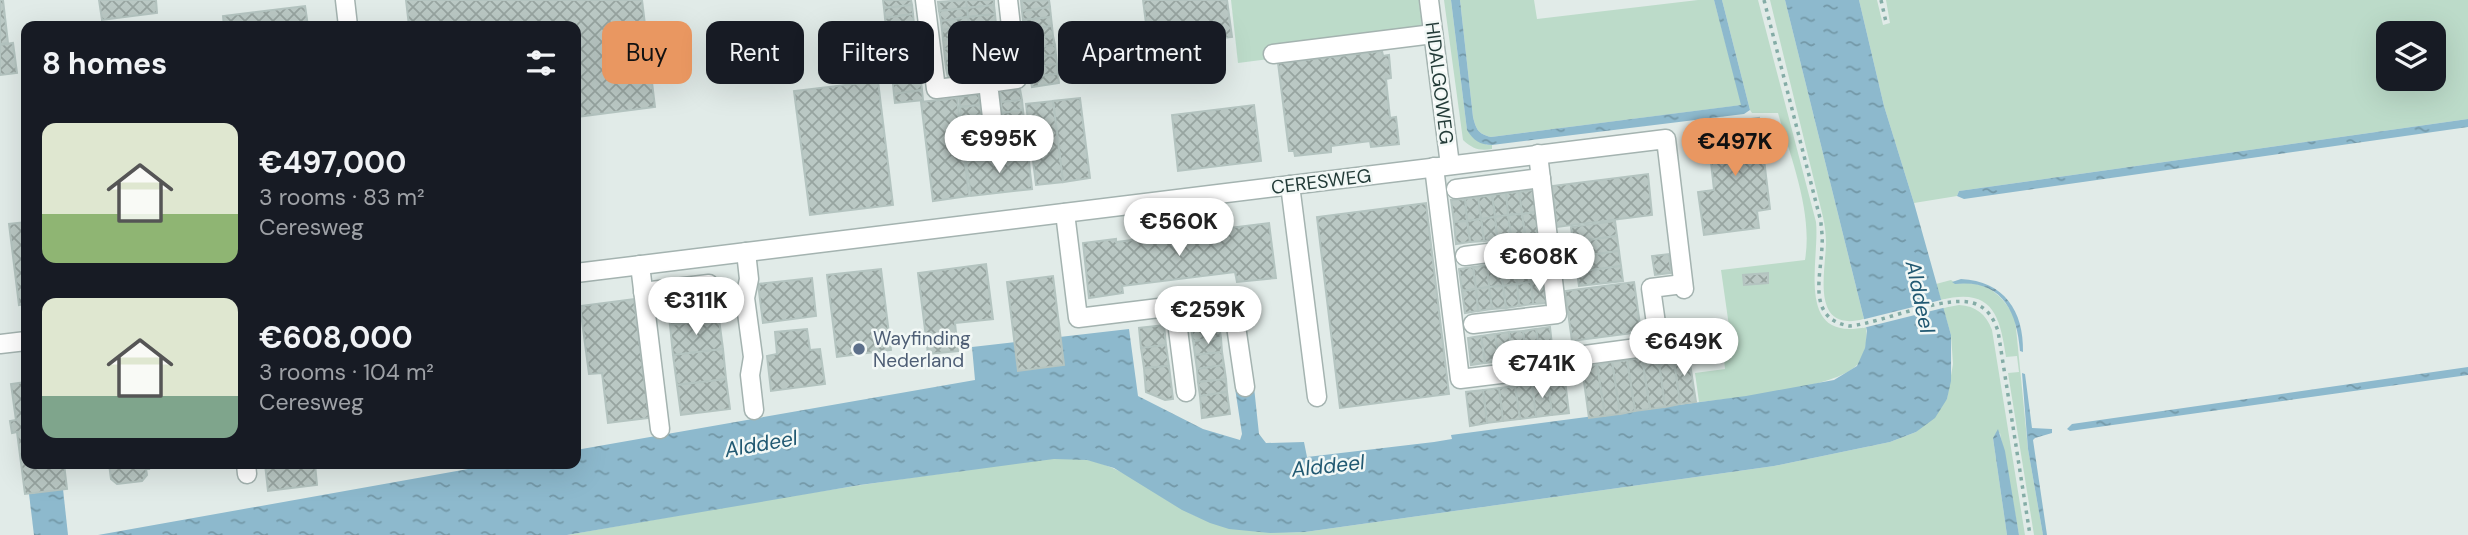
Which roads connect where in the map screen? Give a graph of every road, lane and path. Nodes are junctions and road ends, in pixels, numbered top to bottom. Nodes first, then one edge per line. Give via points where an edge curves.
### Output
1 (345, 0) edge
2 (925, 0) edge
3 (1008, 0) edge
4 (1429, 0) edge
5 (1764, 0) edge
6 (1881, 0) edge
7 (347, 21) edge
8 (1010, 21) edge
9 (1886, 22) dead end
10 (1433, 34) junction
11 (1273, 54) dead end
12 (979, 84) edge
13 (988, 84) edge
14 (996, 152) dead end
15 (1538, 154) junction
16 (1442, 166) junction
17 (1541, 178) junction
18 (1290, 185) junction
19 (1456, 189) dead end
20 (1065, 213) junction
21 (1549, 245) junction
22 (746, 252) junction
23 (1465, 256) dead end
24 (640, 265) junction
25 (581, 272) edge
26 (709, 284) dead end
27 (643, 292) junction
28 (1175, 306) junction
29 (1473, 324) dead end
30 (21, 342) edge
31 (0, 344) edge
32 (1585, 355) dead end
33 (1565, 366) dead end
34 (1245, 387) dead end
35 (1186, 392) dead end
36 (1317, 397) dead end
37 (754, 410) dead end
38 (660, 429) dead end
39 (2030, 535) edge

1 - 7 street
2 - 12 street via 936,89
3 - 8 street
4 - 10 street, HIDALGOWEG
5 - 39 path via 1821,222 1821,305 1838,323 1857,325 1952,302 1978,304 1989,313 1996,324
6 - 9 path
10 - 11 street
10 - 16 street, HIDALGOWEG
13 - 14 street
15 - 16 street, CERESWEG
15 - 17 street
15 - 32 street, CERESWEG via 1666,139 1684,286 1651,288 1659,345
16 - 18 street, CERESWEG
16 - 33 street, HIDALGOWEG via 1460,379
17 - 19 street
17 - 21 street
18 - 20 street, CERESWEG
18 - 36 street
20 - 22 street, CERESWEG
20 - 28 street via 1078,318
21 - 23 street
21 - 29 street via 1557,314
22 - 24 street, CERESWEG
22 - 37 street
24 - 25 street, CERESWEG
24 - 27 street
26 - 27 street
27 - 38 street
28 - 34 street via 1232,299
28 - 35 street
30 - 31 street

